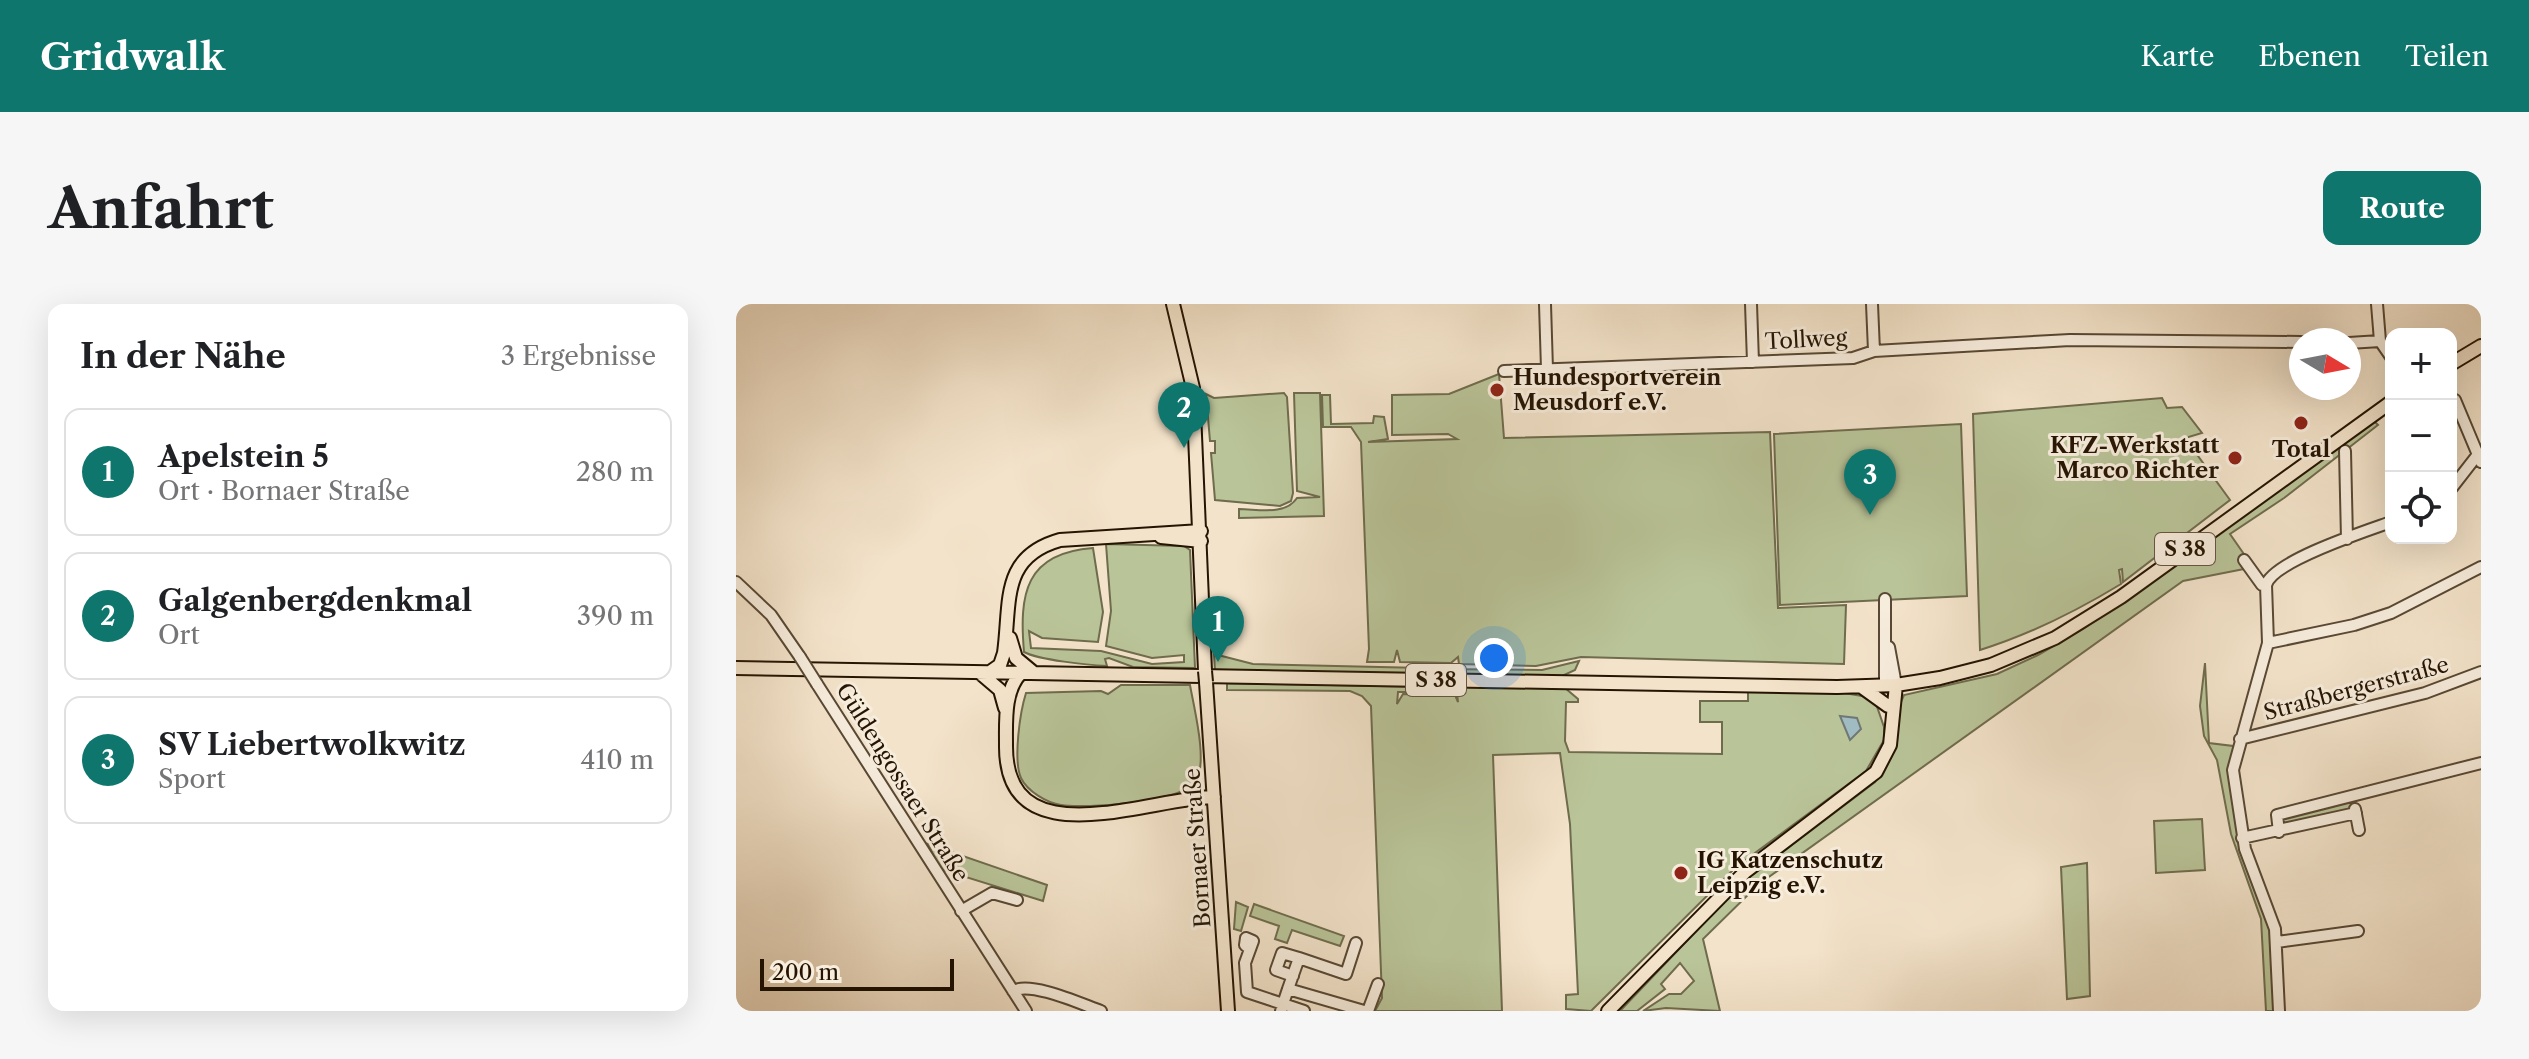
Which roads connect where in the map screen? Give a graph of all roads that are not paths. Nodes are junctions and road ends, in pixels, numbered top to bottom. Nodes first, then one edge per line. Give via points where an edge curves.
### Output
1 (1173, 304) edge
2 (1545, 304) edge
3 (1751, 304) edge
4 (1872, 304) edge
5 (2377, 304) edge
6 (2380, 341) junction
7 (2289, 342) edge
8 (2361, 342) edge
9 (2481, 346) edge
10 (2385, 348) edge
11 (1874, 351) junction
12 (2457, 360) edge
13 (1753, 362) junction
14 (1547, 369) junction
15 (1504, 371) dead end
16 (2457, 404) edge
17 (2385, 406) edge
18 (2345, 451) dead end
19 (2480, 456) edge
20 (2457, 482) edge
21 (1200, 499) junction
22 (2385, 524) edge
23 (1178, 530) junction
24 (1154, 536) junction
25 (1201, 536) junction
26 (2347, 539) junction
27 (2244, 560) dead end
28 (2481, 567) edge
29 (736, 582) edge
30 (2266, 585) junction
31 (1885, 599) dead end
32 (1008, 629) junction
33 (2268, 643) junction
34 (736, 668) edge
35 (984, 672) junction
36 (2481, 672) edge
37 (1028, 673) junction
38 (1891, 685) junction
39 (1860, 687) junction
40 (1888, 706) junction
41 (1006, 719) junction
42 (1892, 729) junction
43 (2240, 739) junction
44 (2481, 763) edge
45 (1211, 768) junction
46 (1195, 797) junction
47 (2353, 797) junction
48 (1214, 802) junction
49 (1175, 803) junction
50 (2356, 813) junction
51 (2359, 830) dead end
52 (2279, 832) junction
53 (2242, 838) junction
54 (1017, 900) dead end
55 (961, 911) junction
56 (2358, 931) dead end
57 (2277, 942) junction
58 (1356, 944) dead end
59 (1250, 949) dead end
60 (1299, 958) junction
61 (1293, 976) junction
62 (1378, 984) dead end
63 (1288, 989) junction
64 (1013, 991) junction
65 (1282, 1008) edge
66 (1026, 1011) edge
67 (1101, 1011) edge
68 (1228, 1011) edge
69 (1304, 1011) edge
70 (1366, 1011) edge
71 (1608, 1011) edge
72 (2279, 1011) edge

1 - 21 main road, Bornaer Straße via 1193,388
2 - 14 street
3 - 13 street
4 - 11 street
5 - 6 street
6 - 8 street
6 - 10 street
7 - 11 street, Tollweg via 2070,340
9 - 12 main road
11 - 13 street, Tollweg via 1853,358
13 - 14 street, Tollweg
14 - 15 street, Tollweg
16 - 19 street
17 - 38 main road, S 38 via 2192,551 2100,611 2030,650 1965,672
18 - 26 street
19 - 20 street
21 - 23 main road
21 - 25 main road, Bornaer Straße
22 - 26 street
23 - 24 main road
23 - 25 main road
24 - 25 main road
24 - 32 main road via 1043,545 1025,557 1014,574
25 - 45 main road, Bornaer Straße
26 - 30 street via 2288,565
27 - 30 street
28 - 33 street via 2406,607
29 - 55 street, Güldengossaer Straße, bridge via 771,615 800,657
30 - 33 street
31 - 38 street
32 - 35 main road via 1003,660
32 - 37 main road via 1016,658
33 - 43 street
34 - 35 main road, S 38
35 - 37 main road, S 38
35 - 41 main road via 1000,690
36 - 43 street, Straßbergerstraße via 2425,693
37 - 39 main road, S 38
37 - 41 main road via 1011,687
38 - 39 main road, S 38
38 - 40 main road
38 - 42 main road
39 - 40 main road
40 - 42 main road
41 - 49 main road via 1011,779 1039,809 1073,815
42 - 71 main road via 1886,755 1866,782 1745,872
43 - 53 street via 2233,770
44 - 47 street
45 - 46 main road
45 - 48 main road, Bornaer Straße
46 - 48 main road
46 - 49 main road
47 - 50 street
47 - 52 street via 2277,815
48 - 49 main road
48 - 68 main road, Bornaer Straße
50 - 51 street
50 - 52 street
52 - 53 street
53 - 57 street
54 - 55 street via 992,893
55 - 64 street, Güldengossaer Straße
56 - 57 street
57 - 72 street
58 - 60 street via 1346,974
59 - 65 street via 1245,963 1247,992
60 - 61 street
60 - 61 street via 1282,953 1276,970
61 - 63 street
62 - 70 street
63 - 65 street
63 - 70 street
64 - 66 street, Güldengossaer Straße
64 - 67 street via 1041,991
65 - 69 street

